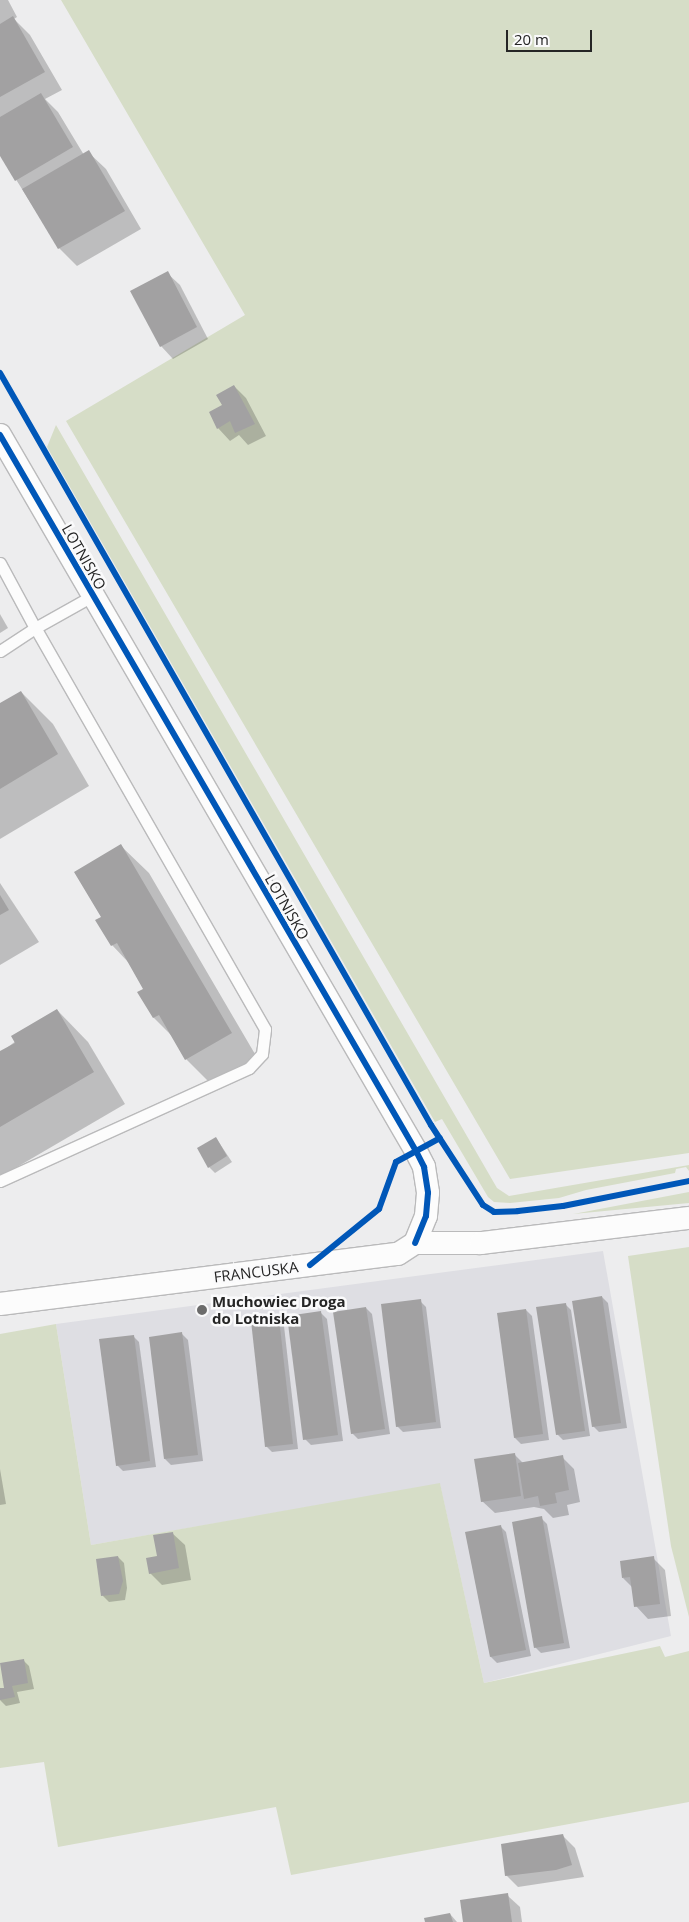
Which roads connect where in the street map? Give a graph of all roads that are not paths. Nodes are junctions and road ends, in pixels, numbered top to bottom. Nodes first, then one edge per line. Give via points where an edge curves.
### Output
1 (0, 435) edge
2 (0, 563) edge
3 (92, 596) junction
4 (35, 628) junction
5 (0, 651) edge
6 (0, 1181) edge
7 (689, 1218) edge
8 (415, 1243) junction
9 (0, 1304) edge

1 - 3 street, LOTNISKO
2 - 4 lane
3 - 4 lane
3 - 8 street, LOTNISKO via 416,1151 424,1168 428,1192 426,1216
4 - 5 lane
4 - 6 lane via 265,1029 262,1054 248,1068
7 - 8 street, FRANCUSKA via 481,1243
8 - 9 street, FRANCUSKA via 398,1254

